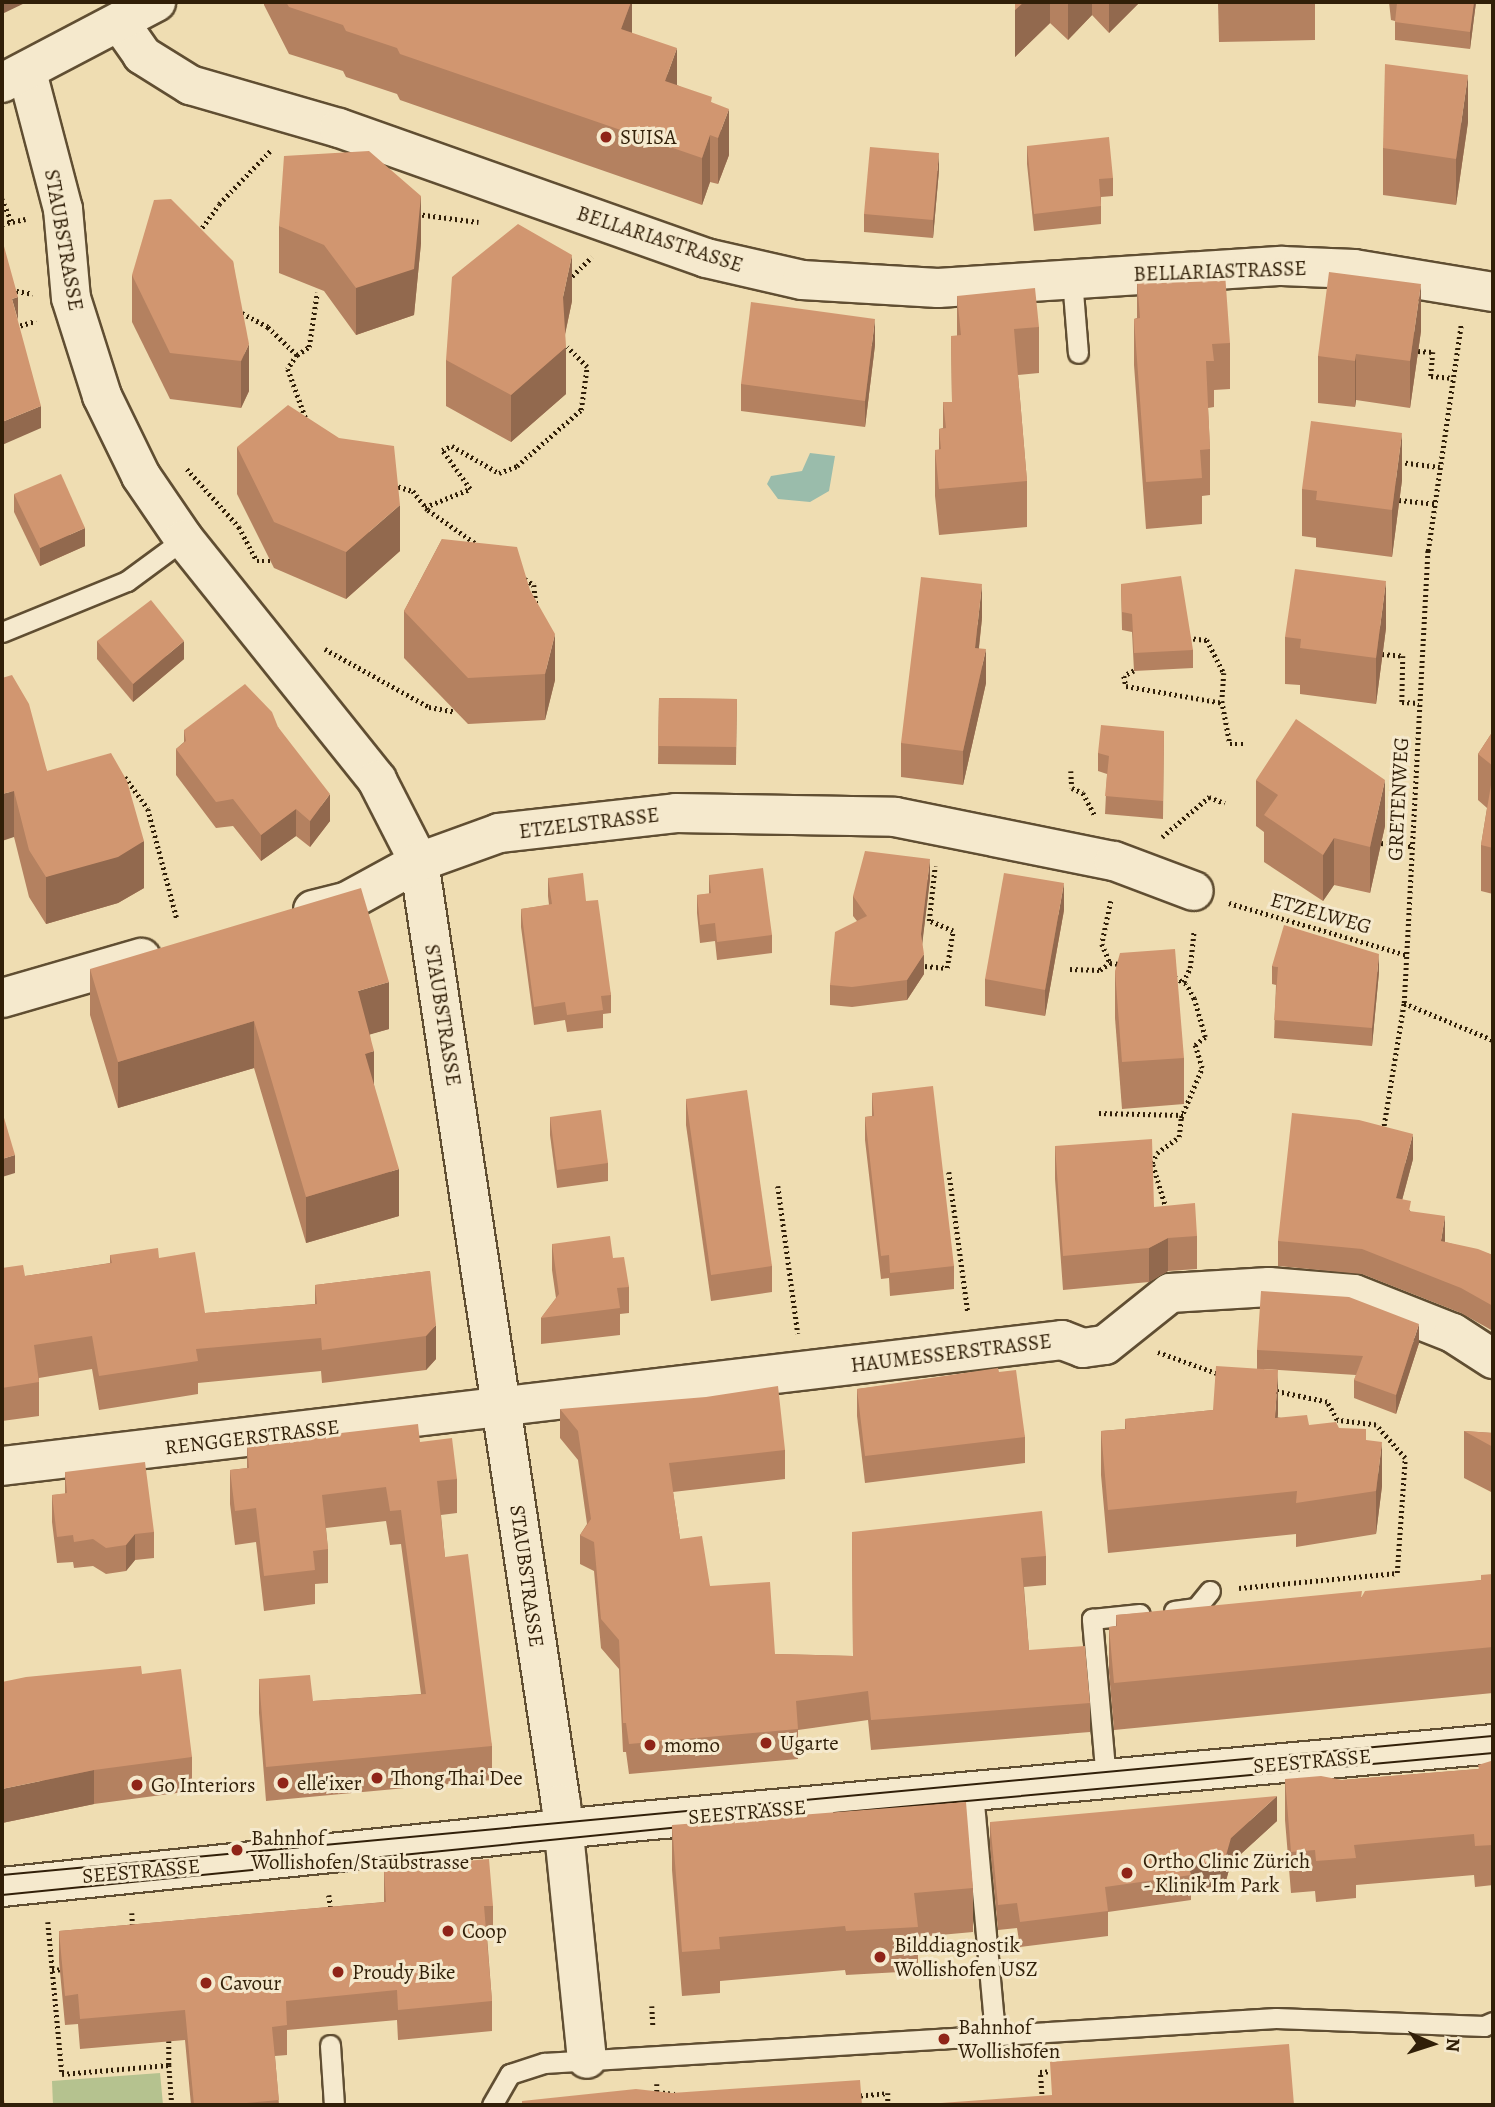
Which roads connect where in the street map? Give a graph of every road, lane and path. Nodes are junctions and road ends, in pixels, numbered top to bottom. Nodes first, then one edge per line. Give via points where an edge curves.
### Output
1 (156, 2) edge
2 (120, 23) junction
3 (15, 78) edge
4 (273, 146) dead end
5 (2, 199) edge
6 (410, 212) edge
7 (484, 222) dead end
8 (2, 224) edge
9 (197, 236) edge
10 (601, 250) dead end
11 (1072, 279) junction
12 (9, 282) edge
13 (559, 288) edge
14 (3, 291) edge
15 (317, 292) edge
16 (1493, 292) edge
17 (37, 294) dead end
18 (242, 313) edge
19 (1462, 316) dead end
20 (38, 320) dead end
21 (2, 331) edge
22 (567, 347) edge
23 (1418, 351) edge
24 (1078, 353) dead end
25 (297, 355) junction
26 (1453, 378) junction
27 (309, 428) edge
28 (1400, 462) edge
29 (183, 465) dead end
30 (1440, 467) junction
31 (387, 483) edge
32 (1399, 500) edge
33 (1434, 504) junction
34 (425, 506) junction
35 (184, 539) junction
36 (481, 548) edge
37 (270, 561) edge
38 (513, 570) edge
39 (537, 609) edge
40 (2, 632) edge
41 (1186, 638) edge
42 (316, 644) dead end
43 (1382, 654) edge
44 (1134, 671) edge
45 (1223, 702) junction
46 (1419, 703) junction
47 (456, 712) edge
48 (1245, 744) dead end
49 (1072, 771) dead end
50 (112, 775) edge
51 (1225, 803) dead end
52 (1097, 824) dead end
53 (1155, 837) dead end
54 (1381, 843) edge
55 (1412, 846) junction
56 (419, 862) junction
57 (935, 863) dead end
58 (1113, 893) dead end
59 (1210, 896) joint
60 (282, 919) edge
61 (178, 933) joint
62 (1195, 944) dead end
63 (1407, 955) junction
64 (1110, 963) junction
65 (925, 966) edge
66 (1130, 967) edge
67 (1070, 969) dead end
68 (1166, 975) edge
69 (1183, 982) junction
70 (2, 998) edge
71 (1404, 1003) junction
72 (1493, 1040) edge
73 (1099, 1113) dead end
74 (1184, 1115) junction
75 (1379, 1144) edge
76 (949, 1172) dead end
77 (778, 1186) dead end
78 (1167, 1214) edge
79 (966, 1304) dead end
80 (1105, 1345) junction
81 (800, 1348) dead end
82 (1493, 1359) edge
83 (1226, 1377) edge
84 (1263, 1389) edge
85 (503, 1408) junction
86 (2, 1466) edge
87 (1210, 1591) joint
88 (1493, 1744) edge
89 (1106, 1780) junction
90 (973, 1792) junction
91 (564, 1829) junction
92 (2, 1887) edge
93 (329, 1895) dead end
94 (132, 1913) dead end
95 (332, 1920) edge
96 (48, 1922) dead end
97 (134, 1938) edge
98 (76, 1968) edge
99 (52, 1970) junction
100 (1490, 2027) edge
101 (995, 2035) junction
102 (169, 2041) edge
103 (330, 2045) dead end
104 (587, 2059) junction
105 (169, 2065) junction
106 (1067, 2070) edge
107 (657, 2092) edge
108 (848, 2096) edge
109 (688, 2098) edge
110 (1029, 2102) edge
111 (172, 2105) edge
112 (334, 2105) edge
113 (492, 2105) edge
114 (888, 2105) edge

1 - 2 street
2 - 3 street
2 - 11 street, BELLARIASTRASSE via 142,55 190,85 339,128 727,263 802,280 877,287
3 - 35 street, STAUBSTRASSE via 63,209 71,298 102,396 141,476
4 - 9 path via 219,204
5 - 8 path via 13,222
6 - 7 path
10 - 13 path
11 - 16 street, BELLARIASTRASSE via 1294,266 1354,269
11 - 24 lane
12 - 14 path
14 - 17 path
15 - 25 path via 309,347
18 - 25 path via 268,327
19 - 26 path, GRETENWEG
20 - 21 path
22 - 34 path via 587,367 581,410 517,467 499,473 452,446 442,450 470,489
23 - 26 path via 1433,352 1431,376
25 - 27 path via 288,369
26 - 30 path, GRETENWEG
28 - 30 path
29 - 37 path via 239,527 257,561
30 - 33 path, GRETENWEG
31 - 34 path via 414,491
32 - 33 path
33 - 46 path, GRETENWEG
34 - 36 path
35 - 40 lane via 127,581
35 - 56 street, STAUBSTRASSE via 377,780
38 - 39 path via 534,585
41 - 45 path via 1207,640 1224,673
42 - 47 path via 429,707
43 - 46 path via 1403,656 1402,702
44 - 45 path via 1124,676 1126,686
45 - 48 path via 1230,744
46 - 55 path, GRETENWEG
49 - 52 path via 1072,788 1091,805
50 - 61 path via 124,776 148,809
51 - 53 path via 1209,797 1171,833
54 - 55 path
55 - 63 path, GRETENWEG
56 - 59 street, ETZELSTRASSE via 499,833 540,828 676,813 829,813 895,817 1089,855
56 - 60 street, ETZELSTRASSE via 345,902
56 - 85 street, STAUBSTRASSE
57 - 65 path via 929,921 953,930 947,968
58 - 64 path via 1102,944
59 - 63 path, ETZELWEG
61 - 70 street
62 - 69 path
63 - 71 path, GRETENWEG
64 - 66 path
64 - 67 path via 1100,970
68 - 69 path
69 - 74 path via 1199,1010 1205,1037 1195,1045 1202,1068
71 - 72 path
71 - 75 path, GRETENWEG via 1392,1095
73 - 74 path
74 - 78 path via 1179,1136 1157,1153 1152,1163
76 - 79 path
77 - 81 path
80 - 82 street via 1170,1293 1269,1287 1354,1294 1452,1334
80 - 83 path via 1163,1353
80 - 85 street, HAUMESSERSTRASSE via 1083,1348 1062,1340
84 - 87 path via 1327,1402 1338,1420 1376,1425 1405,1458 1398,1573
85 - 86 street, RENGGERSTRASSE
85 - 91 street, STAUBSTRASSE
87 - 89 lane via 1196,1608 1092,1619
88 - 89 street, SEESTRASSE
89 - 90 street, SEESTRASSE
90 - 91 street, SEESTRASSE
90 - 101 lane
91 - 92 street, SEESTRASSE
91 - 104 street, STAUBSTRASSE
93 - 95 path
94 - 97 path
96 - 99 path
98 - 99 path
99 - 105 path via 62,2074
100 - 101 lane via 1276,2018
101 - 104 lane
102 - 105 path
103 - 112 lane
104 - 113 lane via 528,2065 510,2074
105 - 111 path
106 - 110 path via 1040,2073 1042,2101
107 - 109 path
108 - 114 path via 888,2093

